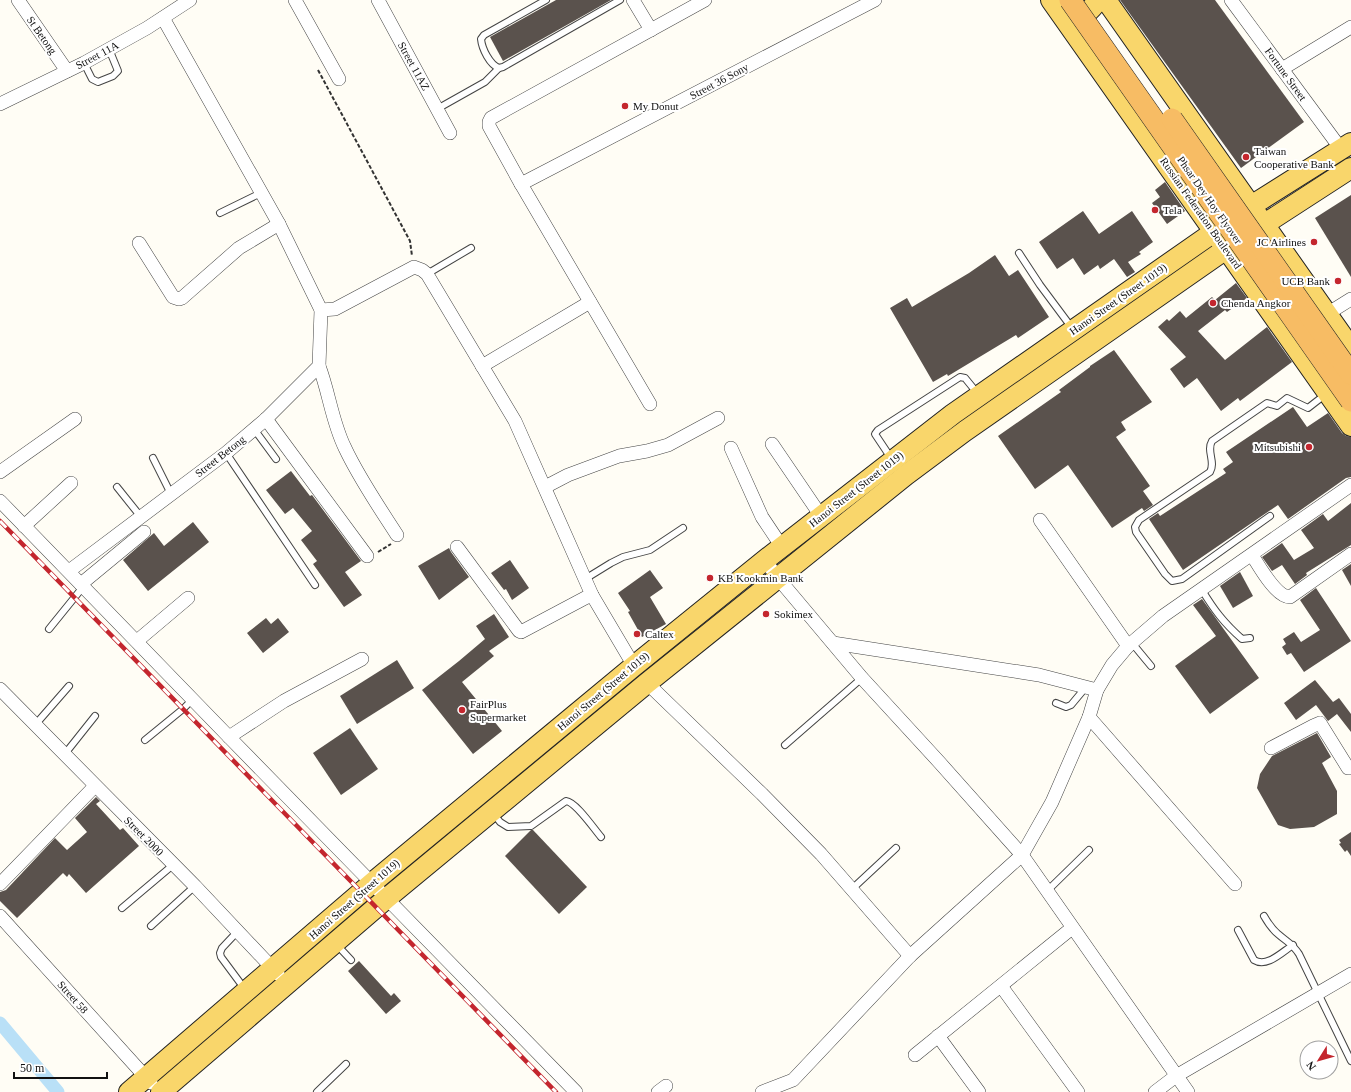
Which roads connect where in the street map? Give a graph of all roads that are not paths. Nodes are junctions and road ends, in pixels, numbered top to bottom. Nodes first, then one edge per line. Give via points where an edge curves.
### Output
1 (18, 0) edge
2 (190, 0) edge
3 (296, 0) edge
4 (378, 0) edge
5 (546, 0) edge
6 (620, 0) edge
7 (633, 0) edge
8 (706, 0) edge
9 (875, 0) edge
10 (1087, 0) edge
11 (1096, 0) edge
12 (1106, 0) edge
13 (1231, 0) edge
14 (1060, 4) edge
15 (163, 18) junction
16 (1351, 27) edge
17 (651, 30) junction
18 (109, 49) junction
19 (84, 63) junction
20 (499, 68) junction
21 (1282, 69) junction
22 (67, 71) junction
23 (339, 79) dead end
24 (0, 104) edge
25 (437, 109) junction
26 (450, 132) dead end
27 (1346, 146) edge
28 (1351, 168) edge
29 (521, 184) junction
30 (261, 193) junction
31 (1251, 206) junction
32 (220, 214) dead end
33 (278, 224) junction
34 (1263, 224) junction
35 (1214, 232) junction
36 (139, 243) dead end
37 (471, 248) dead end
38 (1226, 249) junction
39 (1019, 253) dead end
40 (426, 274) junction
41 (1351, 299) edge
42 (590, 302) junction
43 (321, 310) junction
44 (1327, 314) junction
45 (1074, 330) junction
46 (1351, 348) edge
47 (319, 366) junction
48 (482, 366) junction
49 (1351, 374) edge
50 (1328, 393) junction
51 (979, 395) junction
52 (1351, 402) edge
53 (650, 404) dead end
54 (718, 418) dead end
55 (75, 419) dead end
56 (266, 419) junction
57 (1350, 425) edge
58 (254, 429) junction
59 (772, 444) dead end
60 (731, 448) dead end
61 (226, 453) junction
62 (153, 458) dead end
63 (276, 459) dead end
64 (892, 460) junction
65 (0, 472) edge
66 (71, 483) dead end
67 (1351, 485) edge
68 (118, 487) dead end
69 (545, 487) junction
70 (171, 494) junction
71 (0, 501) edge
72 (821, 516) junction
73 (1270, 516) dead end
74 (141, 517) junction
75 (1040, 520) dead end
76 (24, 526) junction
77 (683, 528) dead end
78 (144, 532) dead end
79 (397, 535) road end
80 (457, 547) dead end
81 (782, 547) junction
82 (1252, 554) junction
83 (1351, 554) edge
84 (367, 556) road end
85 (765, 560) junction
86 (69, 572) junction
87 (777, 577) junction
88 (585, 579) junction
89 (82, 585) junction
90 (315, 585) dead end
91 (1202, 590) junction
92 (592, 595) junction
93 (188, 598) dead end
94 (49, 629) dead end
95 (1250, 638) dead end
96 (137, 641) junction
97 (833, 643) junction
98 (1130, 645) junction
99 (362, 659) dead end
100 (634, 666) junction
101 (1150, 666) dead end
102 (862, 678) junction
103 (646, 683) junction
104 (69, 686) dead end
105 (0, 689) edge
106 (1092, 689) junction
107 (193, 699) junction
108 (1056, 703) dead end
109 (95, 716) dead end
110 (1089, 717) junction
111 (34, 724) junction
112 (229, 737) junction
113 (145, 740) dead end
114 (785, 745) dead end
115 (1271, 748) dead end
116 (64, 755) junction
117 (1351, 768) edge
118 (95, 786) junction
119 (491, 812) junction
120 (601, 838) dead end
121 (896, 848) dead end
122 (1090, 850) dead end
123 (1022, 855) junction
124 (173, 865) junction
125 (372, 883) junction
126 (0, 884) edge
127 (1235, 884) dead end
128 (195, 886) junction
129 (852, 889) junction
130 (1046, 892) junction
131 (386, 898) junction
132 (122, 908) dead end
133 (0, 916) edge
134 (1264, 916) dead end
135 (151, 926) dead end
136 (1072, 928) junction
137 (1238, 930) dead end
138 (238, 932) junction
139 (334, 942) junction
140 (1293, 945) junction
141 (910, 956) junction
142 (351, 960) dead end
143 (273, 969) junction
144 (1351, 974) edge
145 (287, 983) junction
146 (1001, 986) junction
147 (246, 991) junction
148 (1319, 993) junction
149 (938, 1036) junction
150 (915, 1055) dead end
151 (1351, 1061) edge
152 (346, 1064) dead end
153 (1176, 1076) junction
154 (156, 1087) edge
155 (129, 1092) edge
156 (317, 1092) edge
157 (576, 1092) edge
158 (762, 1092) edge
159 (979, 1092) edge
160 (1078, 1092) edge
161 (1155, 1092) edge
162 (1188, 1092) edge

1 - 22 street, St Betong
2 - 15 street, Street 11A
3 - 23 street
4 - 25 street, Street 11AZ
5 - 20 lane via 481,39 493,66
6 - 20 lane
7 - 17 street
8 - 17 street
9 - 29 street, Street 36 Sony
10 - 49 highway, Phsar Dey Hoy Flyover, bridge
11 - 14 main road via 1087,14 1073,18
12 - 31 main road
13 - 21 street, Fortune Street
14 - 35 main road, Russian Federation Boulevard
14 - 52 highway, Phsar Dey Hoy Flyover, bridge
15 - 18 street, Street 11A
15 - 30 street
16 - 21 street
17 - 29 street via 491,118 489,126
18 - 19 street, Street 11A
18 - 19 lane via 118,71 113,76 98,82 92,79
19 - 22 street, Street 11A
20 - 25 lane via 485,82
21 - 27 street, Fortune Street
22 - 24 street, Street 11A
25 - 26 street, Street 11AZ
27 - 31 main road, Hanoi Street (Street 1019)
28 - 34 main road, Hanoi Street (Street 1019)
29 - 42 street
30 - 32 lane
30 - 33 street
31 - 34 main road
31 - 35 main road, Hanoi Street (Street 1019)
33 - 36 street via 238,248 179,299 173,297
33 - 43 street
34 - 38 main road, Hanoi Street (Street 1019)
34 - 44 main road
35 - 38 main road, Russian Federation Boulevard
35 - 45 main road, Hanoi Street (Street 1019)
37 - 40 lane
38 - 50 main road, Russian Federation Boulevard
38 - 87 main road, Hanoi Street (Street 1019) via 965,431
39 - 45 lane
40 - 43 street via 414,267 335,309
40 - 48 street
41 - 44 street
42 - 48 street
42 - 53 street
43 - 47 street
44 - 46 main road
45 - 51 main road, Hanoi Street (Street 1019)
47 - 56 street, Street Betong
47 - 79 street via 345,447
48 - 69 street via 515,421
50 - 57 main road, Russian Federation Boulevard
50 - 73 lane via 1308,408 1287,398 1277,406 1267,403 1212,441 1209,446 1212,468 1210,472 1139,520 1135,527 1136,532 1172,581 1182,579
51 - 64 main road, Hanoi Street (Street 1019)
51 - 64 lane via 965,378 960,378 878,430 875,434
52 - 57 main road
54 - 69 street via 668,445 619,456 568,475
55 - 65 street
56 - 58 street, Street Betong
56 - 84 street
58 - 61 street, Street Betong
58 - 63 lane
59 - 72 street
60 - 81 street via 762,517
61 - 70 street, Street Betong
61 - 90 lane
62 - 70 lane
64 - 72 main road, Hanoi Street (Street 1019)
66 - 76 street
67 - 82 street
68 - 74 lane
69 - 88 street
70 - 74 street, Street Betong
71 - 76 street
72 - 81 main road, Hanoi Street (Street 1019)
74 - 86 street, Street Betong
75 - 98 street
76 - 86 street
77 - 88 lane via 650,550 623,557
78 - 89 street
80 - 92 street via 521,632
81 - 85 main road, Hanoi Street (Street 1019)
82 - 83 street via 1274,587 1282,595 1290,597
82 - 91 street
85 - 87 street
85 - 100 main road, Hanoi Street (Street 1019)
86 - 89 street
87 - 97 street
87 - 103 main road, Hanoi Street (Street 1019)
88 - 92 street
89 - 94 lane
89 - 96 street
91 - 95 lane via 1226,625 1242,639
91 - 98 street via 1163,616
92 - 100 street
93 - 96 street
96 - 107 street
97 - 102 street
97 - 106 street via 1039,675
98 - 101 lane
98 - 106 street
99 - 112 street via 284,701
100 - 125 main road, Hanoi Street (Street 1019)
102 - 114 lane
102 - 123 street
103 - 119 main road, Hanoi Street (Street 1019)
103 - 129 street via 762,794
104 - 111 lane
105 - 111 street, Street 2000
106 - 108 lane via 1066,707
106 - 110 street
107 - 112 street
107 - 113 lane
109 - 116 lane
110 - 123 street via 1052,802
110 - 127 street
111 - 116 street, Street 2000
112 - 125 street
115 - 117 street via 1320,723 1348,768
116 - 118 street, Street 2000
118 - 124 street, Street 2000
118 - 126 street
119 - 120 lane via 508,827 531,826 568,801 577,808
119 - 131 main road, Hanoi Street (Street 1019)
121 - 129 lane
122 - 130 lane
123 - 130 street
123 - 141 street
124 - 128 street, Street 2000
124 - 132 lane
125 - 131 street
125 - 143 main road, Hanoi Street (Street 1019)
128 - 135 lane
128 - 138 street, Street 2000
129 - 141 street
130 - 136 street
131 - 139 main road, Hanoi Street (Street 1019)
131 - 157 street
133 - 154 street, Street 58
134 - 140 lane via 1278,935
136 - 146 street
136 - 153 street
137 - 140 lane via 1254,960 1259,963 1266,963
138 - 143 street, Street 2000
138 - 147 lane via 220,953
139 - 142 lane
139 - 145 main road, Hanoi Street (Street 1019)
140 - 148 lane
141 - 158 street via 792,1080
143 - 145 street, Street 2000
143 - 147 main road, Hanoi Street (Street 1019)
144 - 148 street
145 - 154 main road, Hanoi Street (Street 1019)
146 - 149 street
146 - 160 street
147 - 154 main road, Hanoi Street (Street 1019)
148 - 151 lane
148 - 153 street
149 - 150 street
149 - 159 street
152 - 156 lane
153 - 161 street
153 - 162 street
154 - 155 main road, Hanoi Street (Street 1019)

